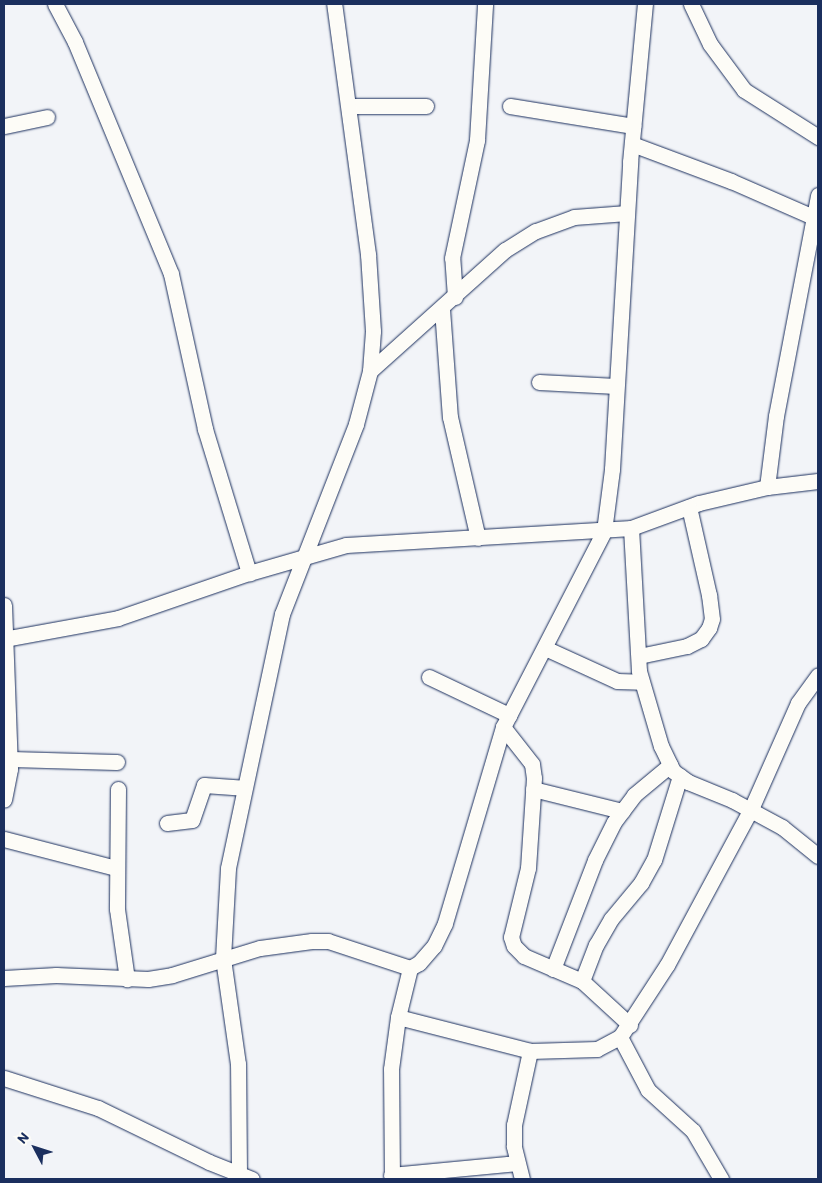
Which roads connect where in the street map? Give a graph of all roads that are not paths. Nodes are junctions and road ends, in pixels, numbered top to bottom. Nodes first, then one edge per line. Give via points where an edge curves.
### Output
1 (55, 4) edge
2 (334, 4) edge
3 (485, 4) edge
4 (646, 4) edge
5 (691, 4) edge
6 (348, 106) junction
7 (426, 106) dead end
8 (510, 106) dead end
9 (47, 117) dead end
10 (4, 126) edge
11 (634, 126) junction
12 (818, 137) edge
13 (632, 144) junction
14 (818, 195) edge
15 (627, 213) junction
16 (816, 217) edge
17 (455, 297) junction
18 (442, 309) junction
19 (370, 371) junction
20 (539, 382) dead end
21 (616, 386) junction
22 (818, 481) edge
23 (767, 486) junction
24 (689, 507) junction
25 (631, 528) junction
26 (604, 531) junction
27 (478, 538) junction
28 (307, 555) junction
29 (249, 573) junction
30 (4, 605) edge
31 (5, 639) edge
32 (544, 648) junction
33 (639, 656) junction
34 (818, 675) edge
35 (429, 677) dead end
36 (641, 682) junction
37 (506, 721) junction
38 (10, 759) junction
39 (117, 762) dead end
40 (675, 770) junction
41 (243, 788) junction
42 (118, 789) dead end
43 (533, 789) junction
44 (4, 799) edge
45 (751, 809) junction
46 (622, 811) junction
47 (167, 823) dead end
48 (4, 839) edge
49 (818, 856) edge
50 (116, 868) junction
51 (223, 958) junction
52 (410, 968) junction
53 (553, 970) junction
54 (4, 978) edge
55 (126, 979) junction
56 (582, 981) junction
57 (398, 1017) junction
58 (625, 1031) junction
59 (530, 1051) junction
60 (4, 1078) edge
61 (517, 1163) junction
62 (245, 1176) edge
63 (391, 1177) edge
64 (522, 1179) edge
65 (721, 1179) edge

1 - 29 street via 75,42 171,274 205,429
2 - 6 street
3 - 17 street via 477,140 452,258
4 - 11 street
5 - 12 street via 710,44 744,90
6 - 7 street
6 - 19 street via 368,254 373,331
8 - 11 street
9 - 10 street
11 - 13 street
13 - 15 street
13 - 16 street
14 - 16 street
15 - 17 street via 574,217 536,231 506,250
15 - 21 street
16 - 23 street via 776,416
17 - 18 street
18 - 19 street
18 - 27 street via 450,417
19 - 28 street via 356,424
20 - 21 street
21 - 26 street via 612,469
22 - 23 street
23 - 24 street
24 - 25 street
24 - 33 street via 709,594 712,619 709,628 701,639 687,646
25 - 26 street
25 - 33 street
26 - 27 street
26 - 32 street
27 - 28 street via 372,542
28 - 29 street
28 - 41 street via 282,614
29 - 31 street via 118,618
30 - 31 street
31 - 38 street
32 - 36 street via 617,681
32 - 37 street
33 - 36 street
34 - 45 street via 798,703
35 - 37 street
36 - 40 street via 661,746
37 - 43 street via 532,764
37 - 52 street via 445,923 434,946
38 - 39 street
38 - 44 street
40 - 45 street
40 - 46 street via 634,795
40 - 56 street via 654,860 642,883 611,919 596,945
41 - 47 street via 204,785 192,820
41 - 51 street via 228,868
42 - 50 street
43 - 46 street
43 - 53 street via 528,868 511,937 514,946 524,956
45 - 49 street via 782,827
45 - 58 street
46 - 53 street via 595,860
48 - 50 street
50 - 55 street via 117,909
51 - 52 street via 276,944 328,941
51 - 55 street via 172,975
51 - 62 street via 238,1064
52 - 57 street
53 - 56 street
54 - 55 street via 56,975
56 - 58 street
57 - 59 street
57 - 63 street via 391,1069
58 - 59 street via 597,1049
58 - 65 street via 648,1090 692,1131
59 - 61 street via 514,1125
60 - 62 street via 98,1108 208,1162
61 - 63 street
61 - 64 street

